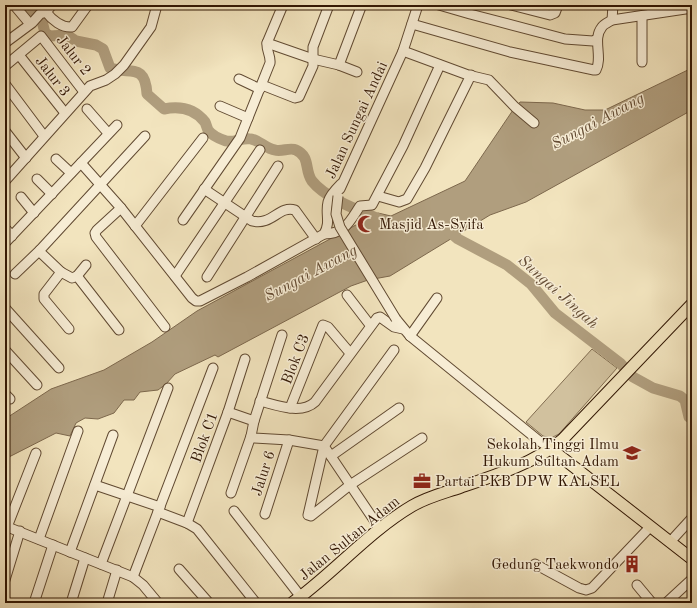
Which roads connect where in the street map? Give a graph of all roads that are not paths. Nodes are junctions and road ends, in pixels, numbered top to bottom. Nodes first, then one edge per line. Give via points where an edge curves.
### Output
1 (8, 5) edge
2 (14, 5) edge
3 (88, 5) edge
4 (157, 5) edge
5 (283, 5) edge
6 (330, 5) edge
7 (418, 5) edge
8 (439, 5) edge
9 (511, 5) edge
10 (558, 5) edge
11 (613, 5) edge
12 (648, 5) edge
13 (5, 7) edge
14 (361, 7) dead end
15 (690, 7) edge
16 (40, 15) edge
17 (645, 15) junction
18 (612, 20) junction
19 (412, 24) junction
20 (597, 39) junction
21 (5, 43) edge
22 (267, 43) junction
23 (403, 52) junction
24 (19, 55) junction
25 (313, 59) junction
26 (642, 62) dead end
27 (339, 65) junction
28 (440, 65) junction
29 (5, 66) edge
30 (357, 72) dead end
31 (471, 75) junction
32 (239, 79) dead end
33 (5, 84) edge
34 (261, 87) junction
35 (84, 92) junction
36 (220, 106) dead end
37 (87, 109) dead end
38 (65, 114) junction
39 (248, 118) junction
40 (534, 123) dead end
41 (117, 125) dead end
42 (5, 131) edge
43 (108, 133) junction
44 (44, 136) junction
45 (146, 136) dead end
46 (203, 138) dead end
47 (260, 150) dead end
48 (26, 158) junction
49 (56, 159) dead end
50 (81, 163) junction
51 (278, 166) dead end
52 (71, 173) junction
53 (37, 179) dead end
54 (5, 180) edge
55 (101, 185) junction
56 (204, 188) junction
57 (52, 194) junction
58 (336, 194) junction
59 (378, 196) junction
60 (21, 198) dead end
61 (225, 202) junction
62 (121, 208) junction
63 (34, 213) junction
64 (245, 217) junction
65 (183, 220) dead end
66 (135, 226) junction
67 (5, 228) edge
68 (12, 236) junction
69 (320, 236) junction
70 (5, 243) edge
71 (40, 250) junction
72 (86, 265) dead end
73 (61, 272) junction
74 (15, 274) dead end
75 (77, 276) junction
76 (175, 276) junction
77 (207, 277) dead end
78 (347, 295) dead end
79 (437, 298) dead end
80 (692, 304) edge
81 (5, 308) edge
82 (370, 326) junction
83 (164, 327) dead end
84 (403, 328) junction
85 (69, 330) dead end
86 (119, 330) dead end
87 (282, 335) dead end
88 (410, 336) junction
89 (5, 350) edge
90 (394, 350) dead end
91 (350, 353) junction
92 (245, 359) dead end
93 (60, 368) dead end
94 (213, 368) dead end
95 (37, 385) dead end
96 (168, 388) dead end
97 (260, 401) junction
98 (290, 408) junction
99 (398, 408) dead end
100 (228, 412) junction
101 (254, 421) junction
102 (78, 431) dead end
103 (113, 435) dead end
104 (251, 436) junction
105 (422, 438) dead end
106 (288, 440) junction
107 (324, 446) junction
108 (551, 450) junction
109 (36, 453) dead end
110 (331, 456) junction
111 (95, 485) junction
112 (350, 486) junction
113 (231, 493) dead end
114 (127, 496) junction
115 (159, 510) junction
116 (234, 511) dead end
117 (265, 514) dead end
118 (692, 518) edge
119 (188, 523) junction
120 (6, 526) edge
121 (650, 527) junction
122 (380, 529) junction
123 (20, 531) junction
124 (39, 539) junction
125 (670, 542) junction
126 (52, 545) junction
127 (70, 552) junction
128 (85, 558) junction
129 (692, 559) edge
130 (101, 564) junction
131 (535, 564) dead end
132 (179, 569) dead end
133 (117, 570) junction
134 (133, 577) junction
135 (692, 579) edge
136 (5, 580) edge
137 (637, 585) dead end
138 (296, 600) edge
139 (34, 603) edge
140 (71, 603) edge
141 (107, 603) edge
142 (158, 603) edge
143 (209, 603) edge
144 (256, 603) edge
145 (652, 603) edge
146 (666, 603) edge

1 - 13 street
2 - 16 street
3 - 16 street via 72,27 68,28
4 - 35 street via 151,27 124,65 115,74 90,86
5 - 22 street
6 - 25 street via 314,43
7 - 19 street, Jalan Sungai Andai
8 - 20 street via 566,39
9 - 10 street via 550,15 555,13
11 - 18 street
12 - 17 street
14 - 27 street
15 - 17 street
16 - 21 street
17 - 18 street
17 - 26 street
18 - 20 street via 602,27
19 - 20 street via 510,52 594,70 597,67 599,52
19 - 23 street, Jalan Sungai Andai
22 - 25 street
22 - 34 street via 270,63
23 - 28 street
23 - 58 street, Jalan Sungai Andai
24 - 29 street
24 - 35 street, Jalur 2 via 41,36
24 - 38 street, Jalur 3
25 - 27 street
25 - 34 street via 299,97
27 - 30 street
28 - 31 street
28 - 59 street
31 - 40 street via 489,80
31 - 59 street via 425,168 406,198 399,202
32 - 34 street
33 - 44 street
34 - 39 street
35 - 38 street
36 - 39 street
37 - 43 street
38 - 44 street
39 - 56 street via 238,141
41 - 43 street
42 - 48 street
43 - 50 street
44 - 48 street
45 - 55 street
46 - 66 street
47 - 61 street
48 - 54 street
49 - 52 street
50 - 52 street
50 - 55 street
51 - 64 street
52 - 57 street
53 - 57 street
55 - 62 street
55 - 71 street
56 - 61 street
56 - 65 street
57 - 63 street
58 - 69 street via 328,201 328,223
58 - 84 street, Jalan Sungai Andai, bridge via 336,214 340,227
59 - 69 street via 372,205 358,210 339,231
60 - 63 street
61 - 64 street
61 - 76 street
62 - 66 street
62 - 83 street via 97,230 96,237
63 - 68 street
64 - 69 street via 259,223 265,222 284,210 293,209
64 - 77 street
66 - 76 street
67 - 68 street
68 - 70 street
69 - 76 street via 200,301 192,298
71 - 73 street
71 - 74 street
72 - 75 street
73 - 75 street via 72,278
73 - 85 street via 44,294 44,299
75 - 86 street
78 - 82 street
79 - 88 street
80 - 108 main road, Jalan Sultan Adam
81 - 93 street
82 - 84 street via 380,317 394,327
82 - 91 street
84 - 88 street, Jalan Sungai Andai
87 - 97 street
88 - 108 street, Jalan Sungai Andai
89 - 95 street
90 - 107 street
91 - 98 street via 312,404 302,408
91 - 98 street, Blok C3 via 328,327 323,325
92 - 100 street, Blok C1
94 - 115 street
96 - 114 street
97 - 98 street
97 - 101 street
99 - 110 street
100 - 101 street
100 - 119 street, Blok C1
101 - 104 street
102 - 124 street
103 - 111 street
104 - 106 street
104 - 113 street
105 - 112 street
106 - 107 street
106 - 117 street, Jalur 6
107 - 110 street
107 - 112 street via 308,515 311,516
108 - 121 main road
108 - 122 main road, Jalan Sultan Adam via 495,475 423,500
109 - 120 street
110 - 112 street
111 - 114 street
111 - 127 street
112 - 122 street
114 - 115 street
114 - 130 street
115 - 119 street
115 - 134 street
116 - 138 street
118 - 125 street
119 - 144 street via 197,529
120 - 123 street
121 - 125 main road
121 - 131 street via 592,588 586,590
122 - 138 main road, Jalan Sultan Adam
123 - 124 street
123 - 136 street
124 - 126 street
125 - 129 main road
126 - 127 street
126 - 139 street
127 - 128 street
128 - 130 street
128 - 140 street
130 - 133 street
132 - 143 street
133 - 134 street
133 - 141 street
134 - 142 street
135 - 146 street
137 - 145 street

